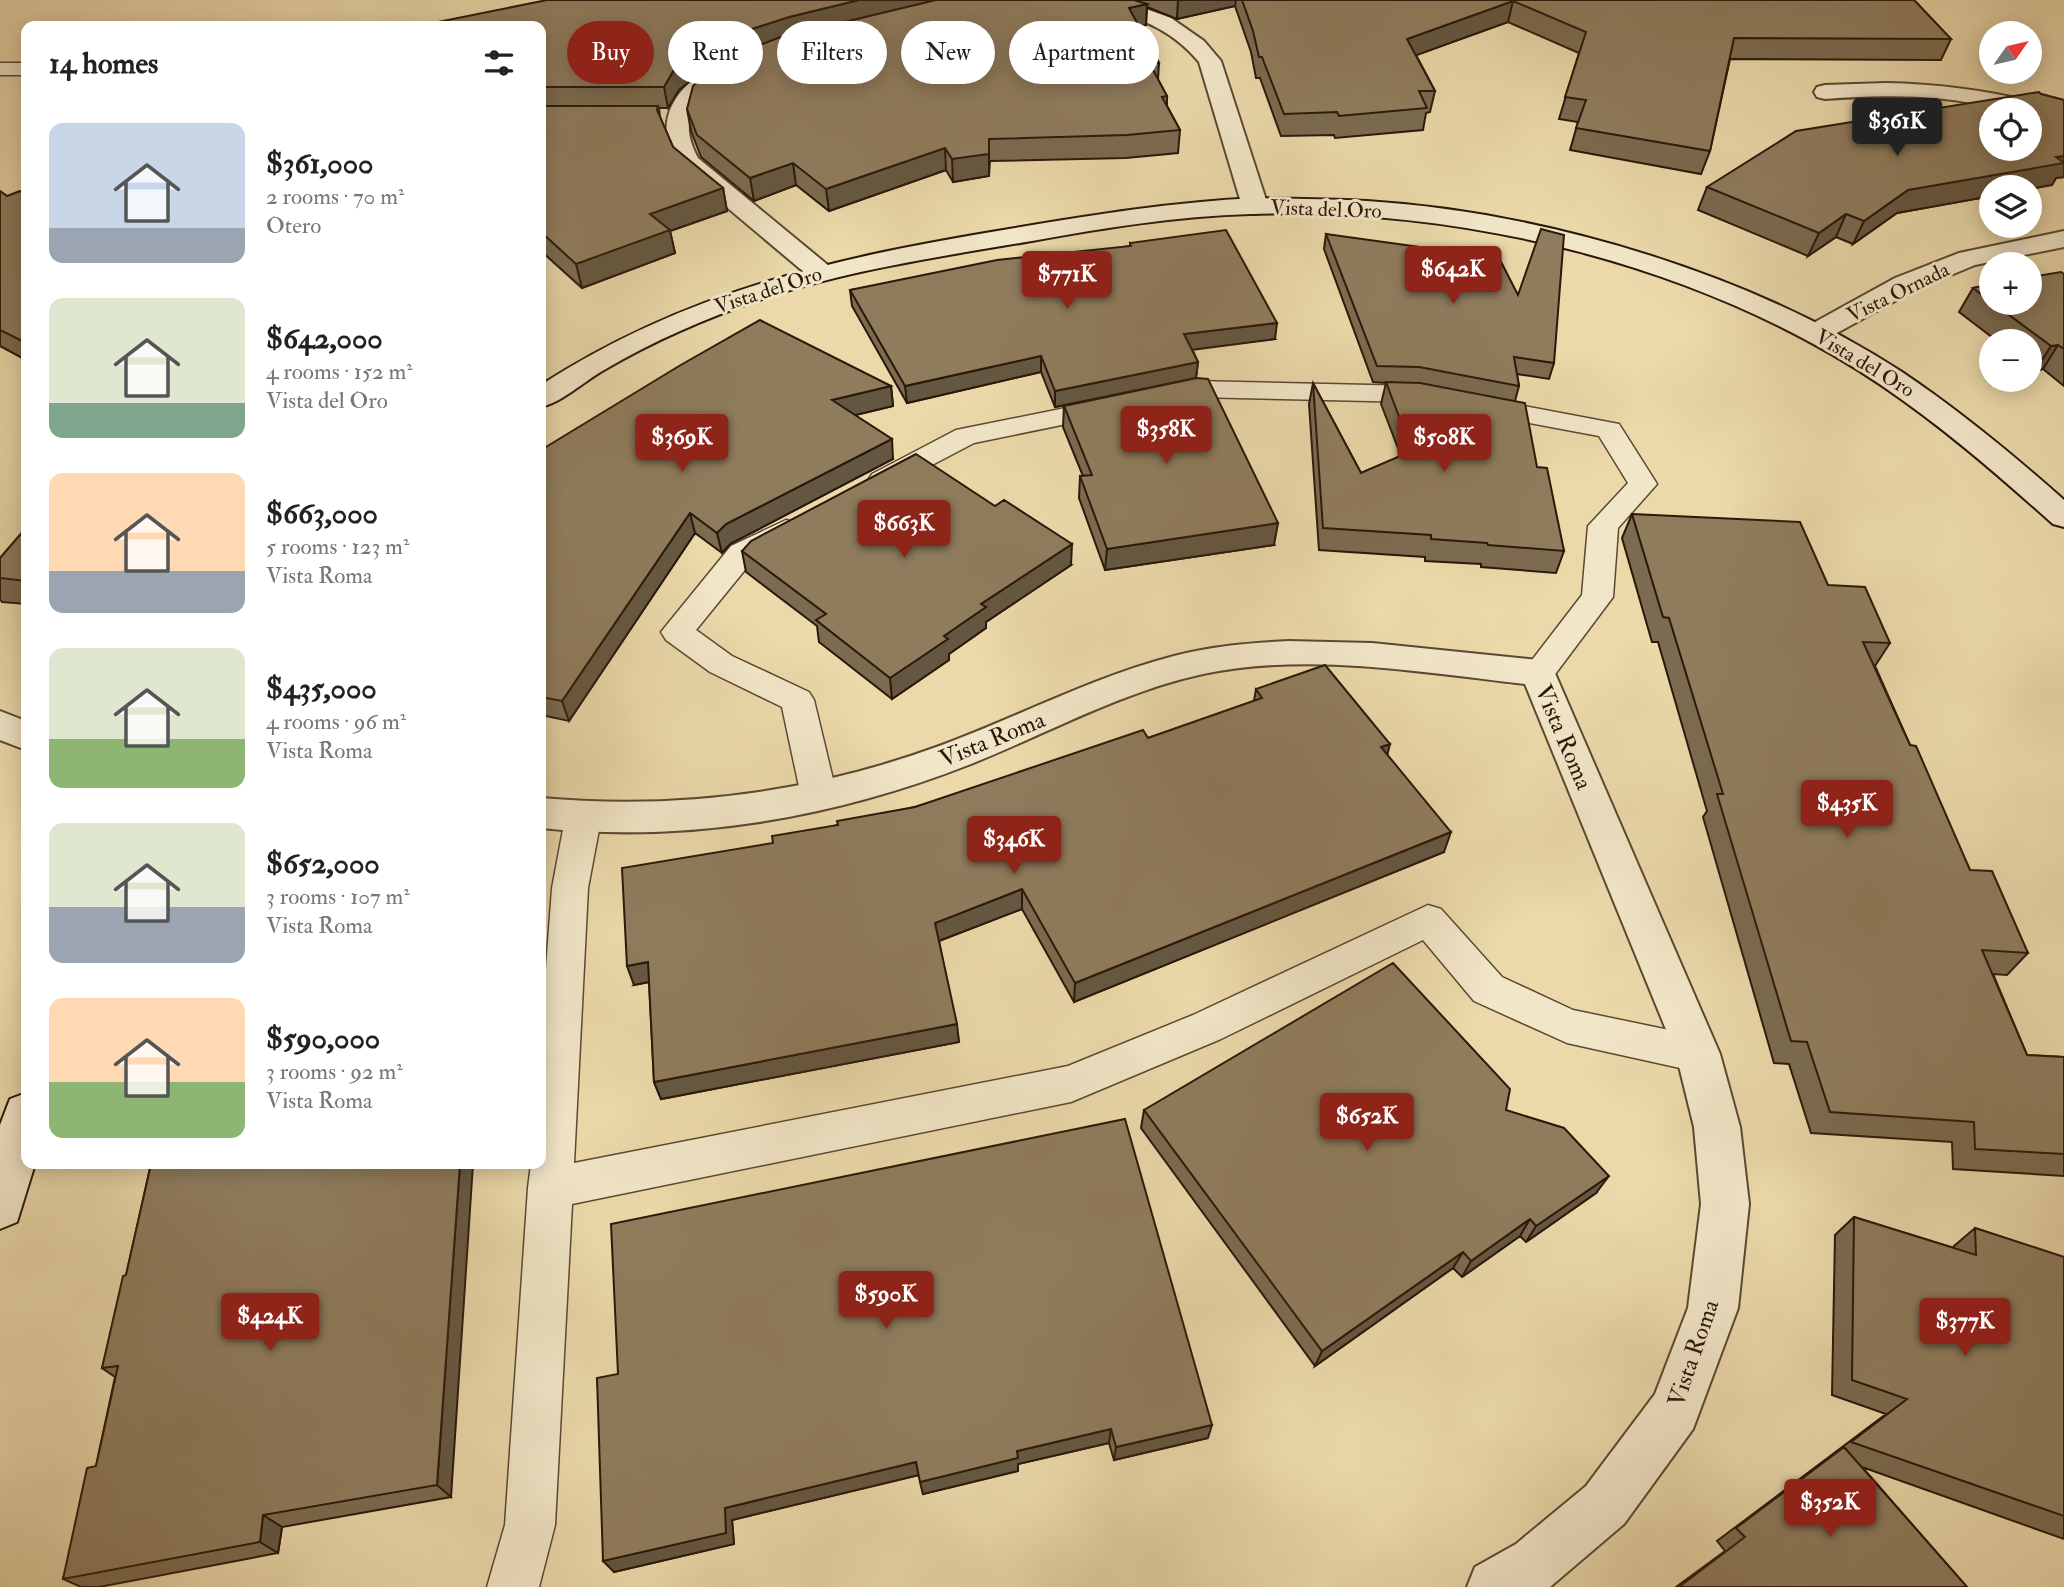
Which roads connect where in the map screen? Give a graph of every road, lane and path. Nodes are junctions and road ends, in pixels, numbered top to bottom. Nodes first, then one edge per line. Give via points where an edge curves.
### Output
1 (1064, 0) edge
2 (1105, 2) edge
3 (0, 69) edge
4 (21, 69) edge
5 (704, 84) edge
6 (1825, 92) dead end
7 (2064, 117) edge
8 (649, 118) edge
9 (676, 118) junction
10 (1255, 206) junction
11 (2064, 239) edge
12 (820, 272) junction
13 (1816, 333) junction
14 (546, 395) edge
15 (854, 495) edge
16 (2064, 517) edge
17 (804, 520) edge
18 (1538, 673) junction
19 (0, 725) edge
20 (21, 734) edge
21 (819, 796) junction
22 (546, 815) edge
23 (583, 819) junction
24 (1698, 1054) junction
25 (21, 1132) edge
26 (551, 1188) junction
27 (0, 1206) edge
28 (513, 1587) edge
29 (1495, 1587) edge

1 - 2 street
2 - 10 street via 1160,20 1199,46 1210,61
3 - 4 lane
5 - 9 street via 685,101
6 - 7 street via 1944,90
8 - 9 street
9 - 12 street via 677,145 688,162
10 - 12 street, Vista del Oro via 1144,216 906,252
10 - 13 street, Vista del Oro via 1372,209 1461,219 1551,237 1641,261 1729,293
11 - 13 street, Vista Ornada via 1968,259 1905,284
12 - 14 street, Vista del Oro via 665,327
13 - 16 street, Vista del Oro via 1948,415 2022,475
15 - 18 lane via 965,436 1195,389 1415,394 1609,430 1643,484 1603,526 1597,597
17 - 21 lane via 742,553 677,632 721,664 797,700
18 - 21 street, Vista Roma via 1370,655 1287,653 1206,661 1148,676 893,776
18 - 24 street, Vista Roma
19 - 20 street
21 - 23 street, Vista Roma via 688,817
22 - 23 street, Vista Roma
23 - 26 lane via 570,888
24 - 26 lane via 1567,1026 1488,989 1428,920 1207,1027 1071,1084
24 - 29 street, Vista Roma via 1717,1127 1725,1204 1713,1308 1675,1411 1605,1505 1536,1564
25 - 27 street
26 - 28 lane via 530,1525

